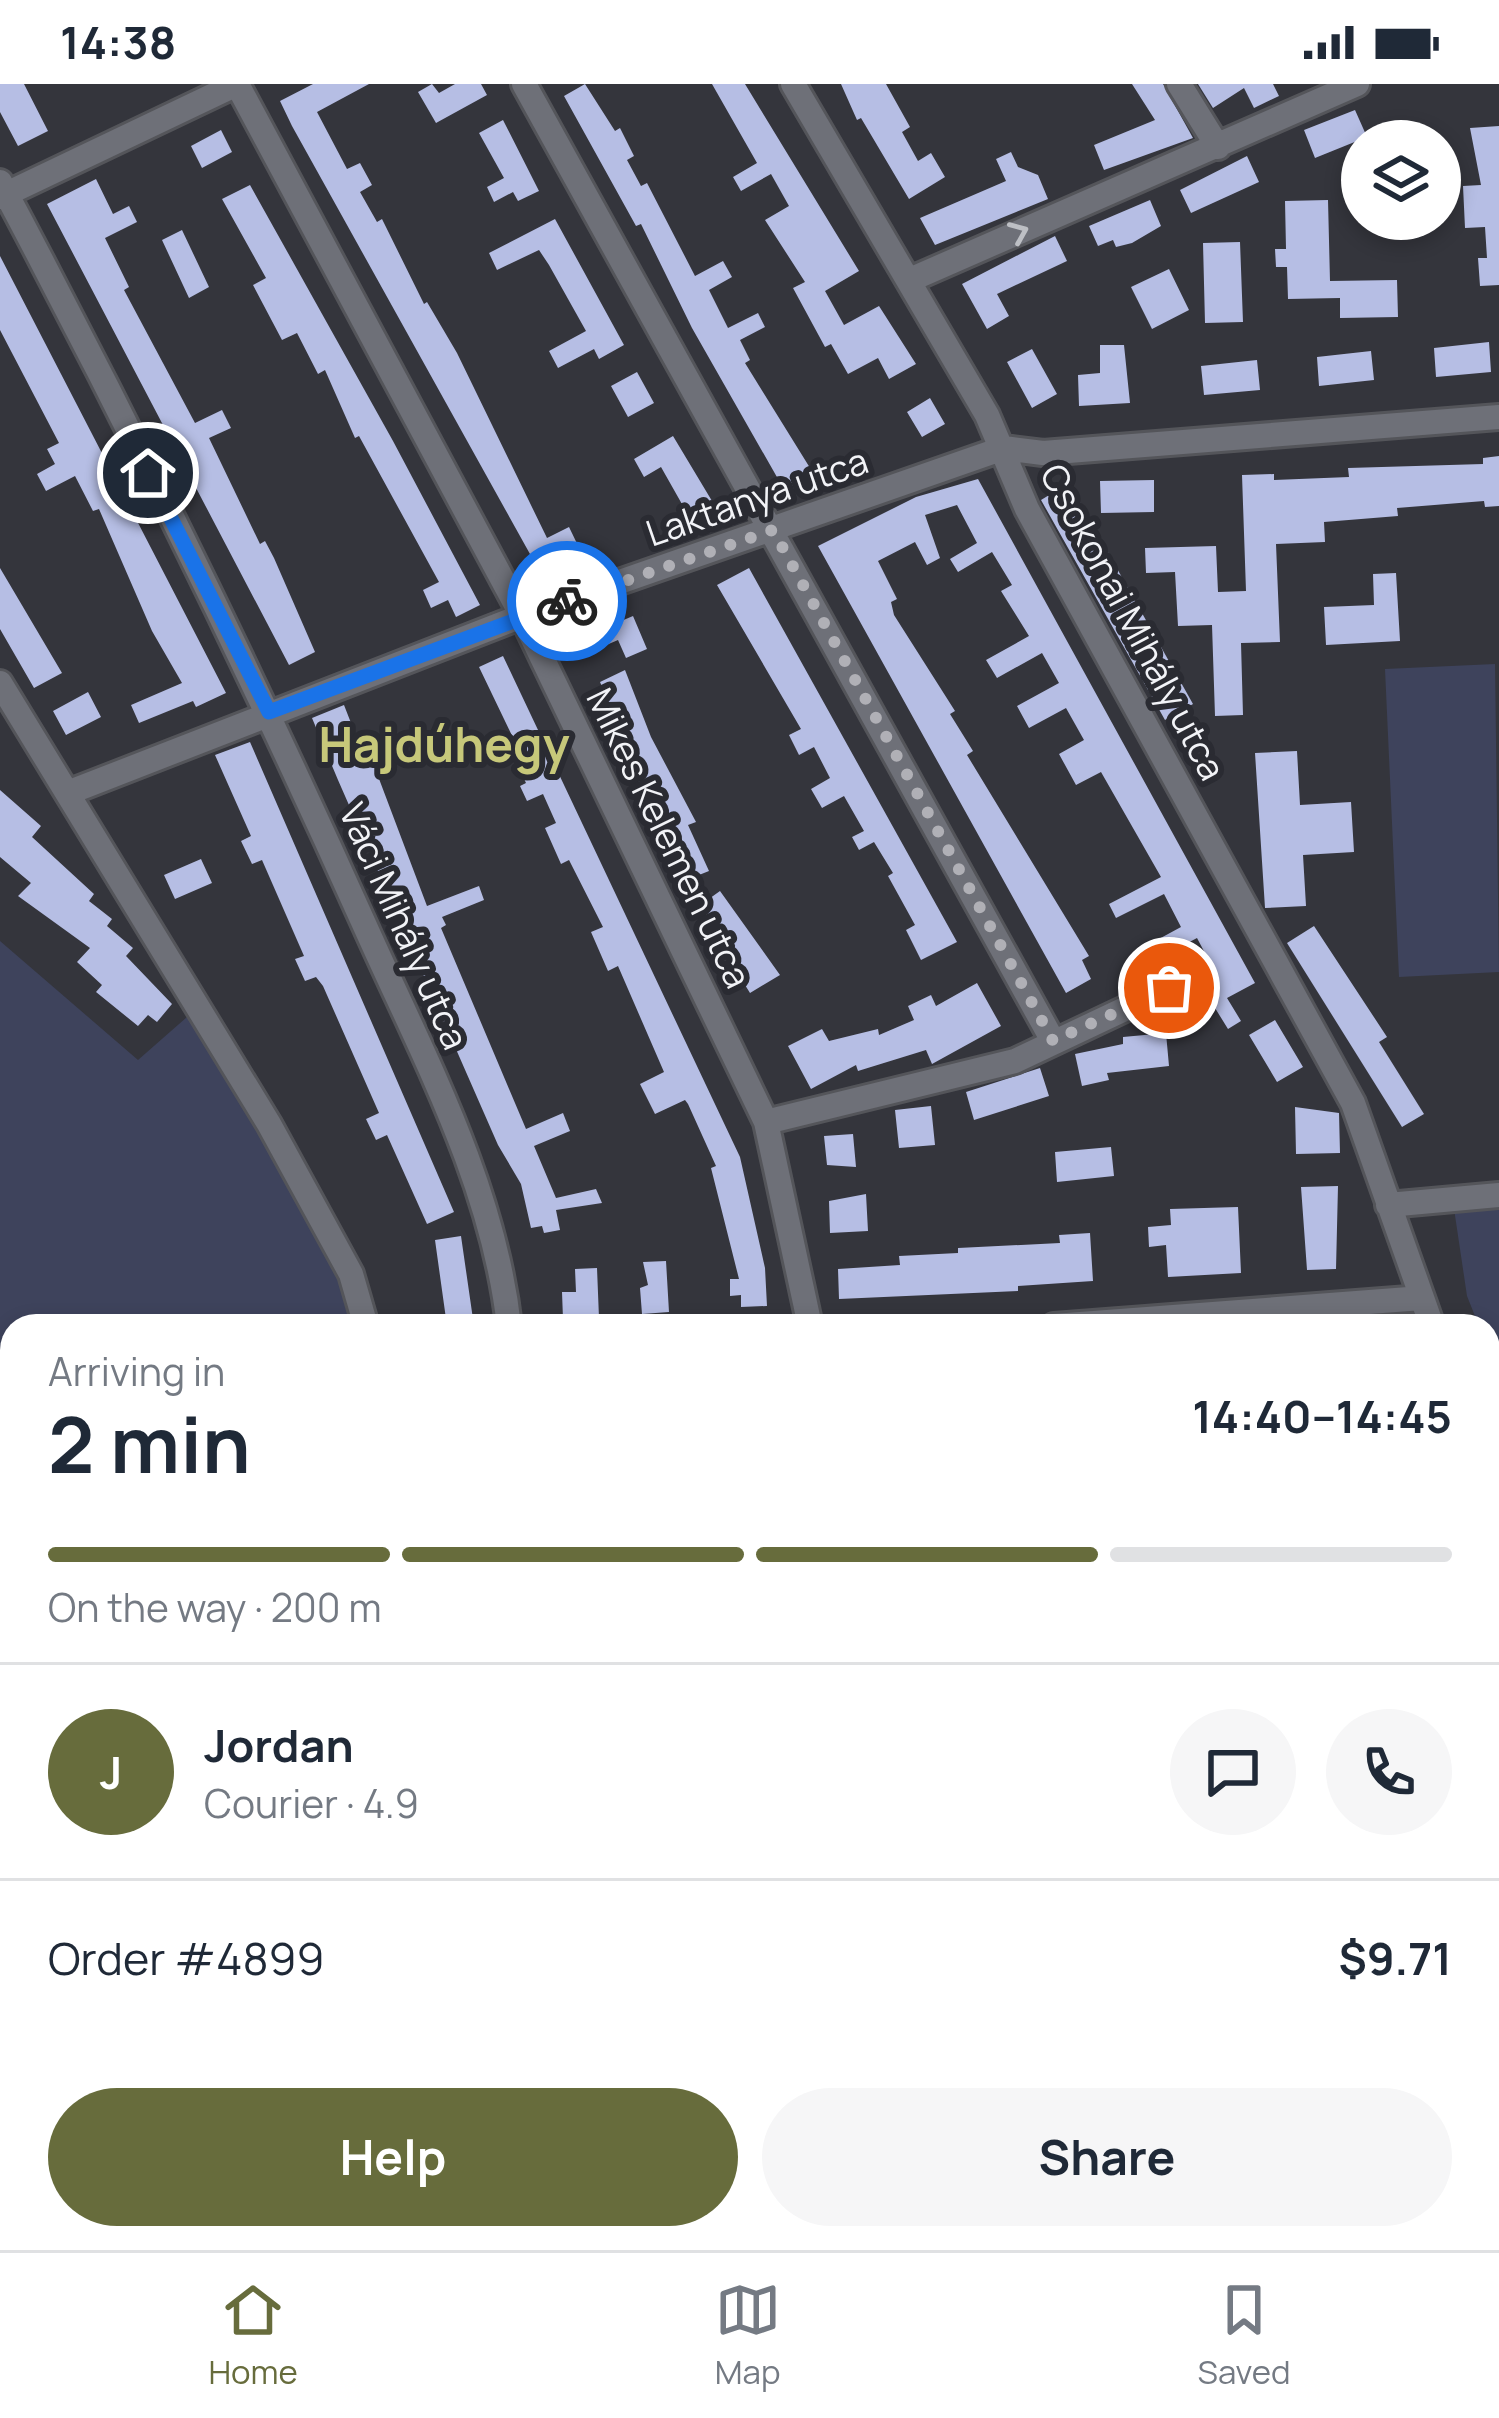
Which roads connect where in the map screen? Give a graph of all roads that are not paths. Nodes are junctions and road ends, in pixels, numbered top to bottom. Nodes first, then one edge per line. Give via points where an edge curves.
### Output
1 (237, 84) edge
2 (524, 84) edge
3 (793, 84) edge
4 (1179, 84) edge
5 (1357, 84) edge
6 (1218, 147) junction
7 (2, 191) edge
8 (912, 279) junction
9 (1499, 417) edge
10 (1004, 448) junction
11 (773, 530) junction
12 (522, 616) junction
13 (0, 683) edge
14 (269, 712) junction
15 (70, 792) junction
16 (1169, 988) dead end
17 (1053, 1041) junction
18 (766, 1122) junction
19 (1499, 1196) edge
20 (1388, 1205) junction
21 (1422, 1298) junction
22 (363, 1314) edge
23 (508, 1314) edge
24 (807, 1314) edge
25 (1212, 1314) edge
26 (1428, 1314) edge

1 - 7 street
1 - 12 street, Mikes Kelemen utca
2 - 11 street
3 - 8 street, Csokonai Mihály utca
4 - 6 street
5 - 6 street
8 -> 6 street
7 - 14 street, Váci Mihály utca
8 - 10 street, Csokonai Mihály utca
9 - 10 street, Laktanya utca via 1043,453
10 - 11 street, Laktanya utca
10 - 20 street, Csokonai Mihály utca via 1038,529 1353,1103
11 - 12 street, Laktanya utca
11 - 17 street
12 - 14 street, Laktanya utca
12 - 18 street, Mikes Kelemen utca
13 - 15 street
14 - 15 street, Laktanya utca
14 - 23 street, Váci Mihály utca via 476,1174
15 - 22 street via 269,1124 351,1274
16 - 17 street
17 - 18 street via 1016,1061
18 - 24 street, Mikes Kelemen utca
19 - 20 street
20 - 21 street, Csokonai Mihály utca
21 - 25 street
21 - 26 street

